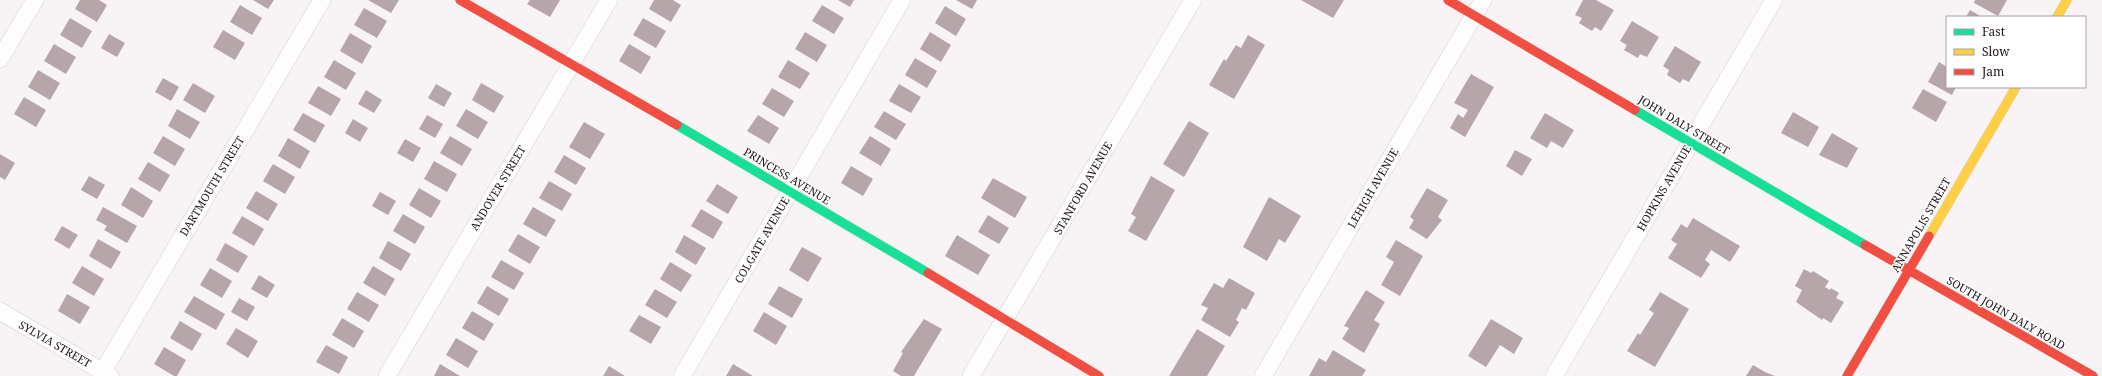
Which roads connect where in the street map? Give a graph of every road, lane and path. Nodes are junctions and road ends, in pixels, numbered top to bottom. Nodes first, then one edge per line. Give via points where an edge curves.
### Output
1 (35, 0) edge
2 (322, 0) edge
3 (460, 0) edge
4 (609, 0) edge
5 (902, 0) edge
6 (1193, 0) edge
7 (1448, 0) edge
8 (1484, 0) edge
9 (1774, 0) edge
10 (2067, 0) edge
11 (1474, 15) junction
12 (2058, 16) edge
13 (0, 59) edge
14 (571, 65) junction
15 (2015, 88) edge
16 (1691, 143) junction
17 (790, 192) junction
18 (1908, 270) junction
19 (0, 311) edge
20 (1004, 321) junction
21 (106, 374) edge
22 (387, 376) edge
23 (682, 376) edge
24 (972, 376) edge
25 (1099, 376) edge
26 (1263, 376) edge
27 (1554, 376) edge
28 (1847, 376) edge
29 (2093, 376) edge

1 - 13 street
2 - 21 street, DARTMOUTH STREET
3 - 14 street, PRINCESS AVENUE
4 - 14 street, ANDOVER STREET
5 - 17 street, COLGATE AVENUE
6 - 20 street, STANFORD AVENUE
7 - 11 street, JOHN DALY STREET
8 - 11 street, LEHIGH AVENUE
9 - 16 street, HOPKINS AVENUE
10 - 12 street
11 - 16 street, JOHN DALY STREET
11 - 26 street, LEHIGH AVENUE
14 - 17 street, PRINCESS AVENUE
14 - 22 street, ANDOVER STREET
15 - 18 street, ANNAPOLIS STREET
16 - 18 street, JOHN DALY STREET
16 - 27 street, HOPKINS AVENUE
17 - 20 street, PRINCESS AVENUE
17 - 23 street, COLGATE AVENUE
18 - 28 street, ANNAPOLIS STREET
18 - 29 street, SOUTH JOHN DALY ROAD
19 - 21 street, SYLVIA STREET
20 - 24 street, STANFORD AVENUE
20 - 25 street, PRINCESS AVENUE

